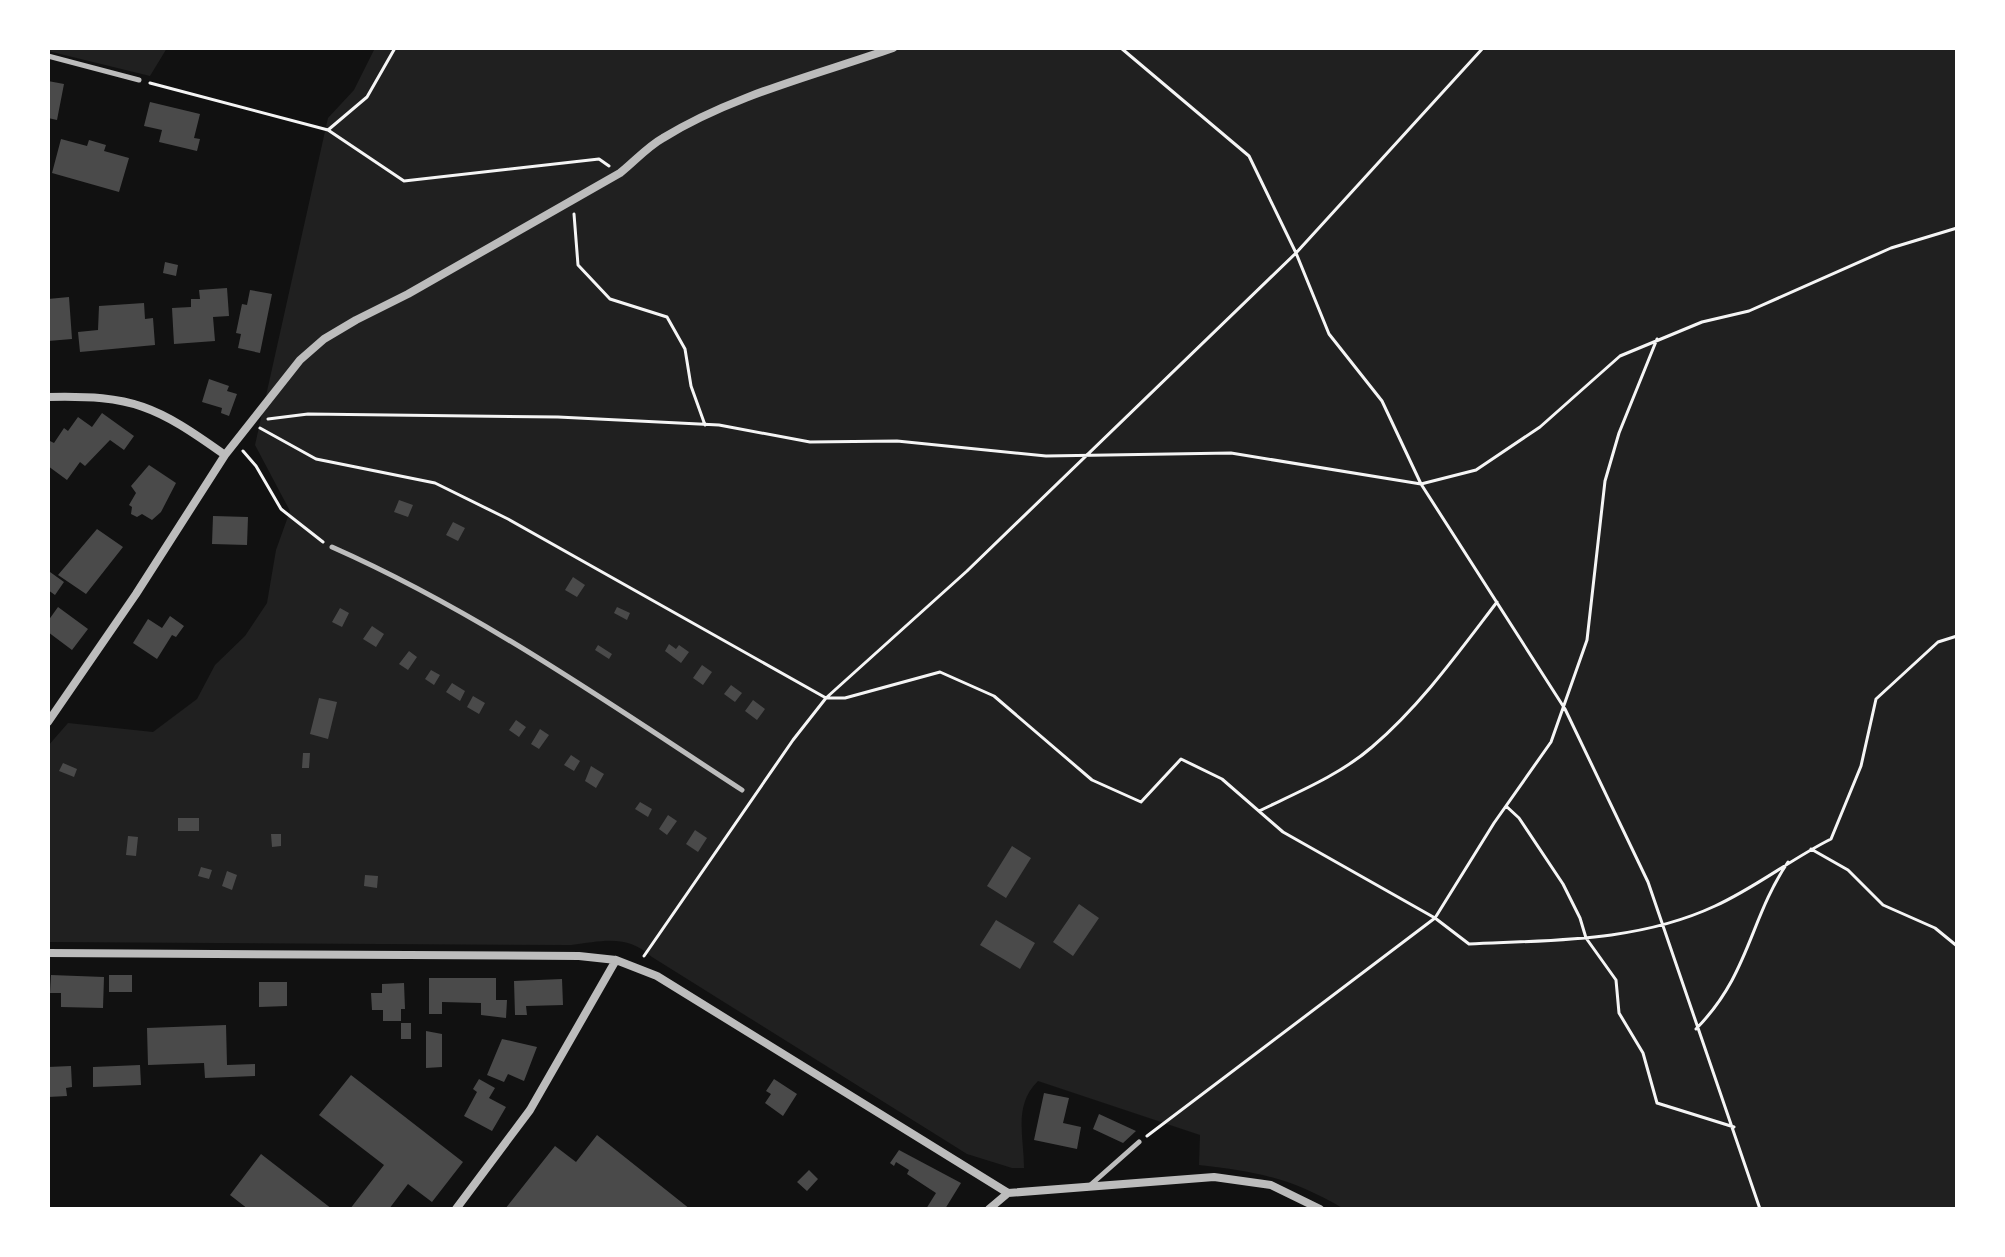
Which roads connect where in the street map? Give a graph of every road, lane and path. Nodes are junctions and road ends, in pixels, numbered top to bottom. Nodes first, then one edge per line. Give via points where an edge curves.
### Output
1 (395, 48) edge
2 (893, 48) edge
3 (1121, 48) edge
4 (1483, 48) edge
5 (48, 56) edge
6 (139, 80) joint
7 (328, 130) junction
8 (620, 173) junction
9 (573, 198) junction
10 (1957, 228) edge
11 (1296, 253) junction
12 (1657, 339) junction
13 (48, 397) edge
14 (250, 422) junction
15 (705, 425) junction
16 (234, 442) junction
17 (225, 455) junction
18 (1085, 457) junction
19 (1421, 484) junction
20 (332, 547) joint
21 (1497, 602) junction
22 (1957, 636) edge
23 (826, 698) junction
24 (1565, 709) junction
25 (48, 722) edge
26 (742, 790) dead end
27 (1506, 806) junction
28 (1259, 811) junction
29 (1811, 849) junction
30 (1791, 859) junction
31 (1435, 918) junction
32 (1665, 926) junction
33 (1586, 938) junction
34 (1957, 946) edge
35 (48, 953) edge
36 (616, 960) junction
37 (636, 967) junction
38 (1696, 1029) junction
39 (1734, 1127) junction
40 (1139, 1142) joint
41 (1086, 1188) junction
42 (1008, 1193) junction
43 (456, 1209) edge
44 (989, 1209) edge
45 (1320, 1209) edge
46 (1760, 1209) edge

1 - 7 path via 367,97
2 - 8 street via 695,120 660,139
3 - 11 path via 1249,156
4 - 11 path
5 - 6 lane
6 - 7 path
7 - 8 path via 404,181 599,159
8 - 9 street
9 - 14 street via 324,339 276,385
9 - 15 path via 578,265 610,299 667,317 685,349
10 - 12 path via 1891,248 1749,311
11 - 18 path
11 - 19 path via 1329,334 1382,401
12 - 19 path via 1620,356 1540,427 1476,470
12 - 24 path via 1605,481 1587,640
13 - 17 street via 138,402
14 - 15 path via 362,414
14 - 16 street
14 - 23 path via 316,459 435,483
15 - 18 path via 810,442 897,441
16 - 17 street
16 - 20 path via 256,466 281,509
17 - 25 street
18 - 19 path via 1231,453
18 - 23 path
19 - 21 path
20 - 26 lane via 502,633
21 - 24 path
21 - 28 path via 1425,696 1370,749
22 - 29 path via 1938,642 1876,699 1861,766 1831,839
23 - 28 path via 845,698 940,672 994,696 1092,780 1141,802 1181,759 1222,779
23 - 37 path
24 - 27 path via 1551,742
24 - 32 path
27 - 31 path
27 - 33 path via 1563,884
28 - 31 path via 1283,832
29 - 30 path
29 - 34 path via 1848,870 1883,905 1935,928
30 - 32 path via 1717,905
30 - 38 path via 1775,882 1737,976 1720,1005
31 - 33 path via 1469,944
31 - 40 path
32 - 33 path
32 - 38 path
33 - 39 path via 1616,980 1619,1013 1643,1053 1657,1103
35 - 36 street
36 - 37 street
36 - 43 street via 530,1110
37 - 42 street
38 - 39 path
39 - 46 path
40 - 41 lane
41 - 42 street
41 - 45 street via 1241,1179 1271,1185
42 - 44 street

